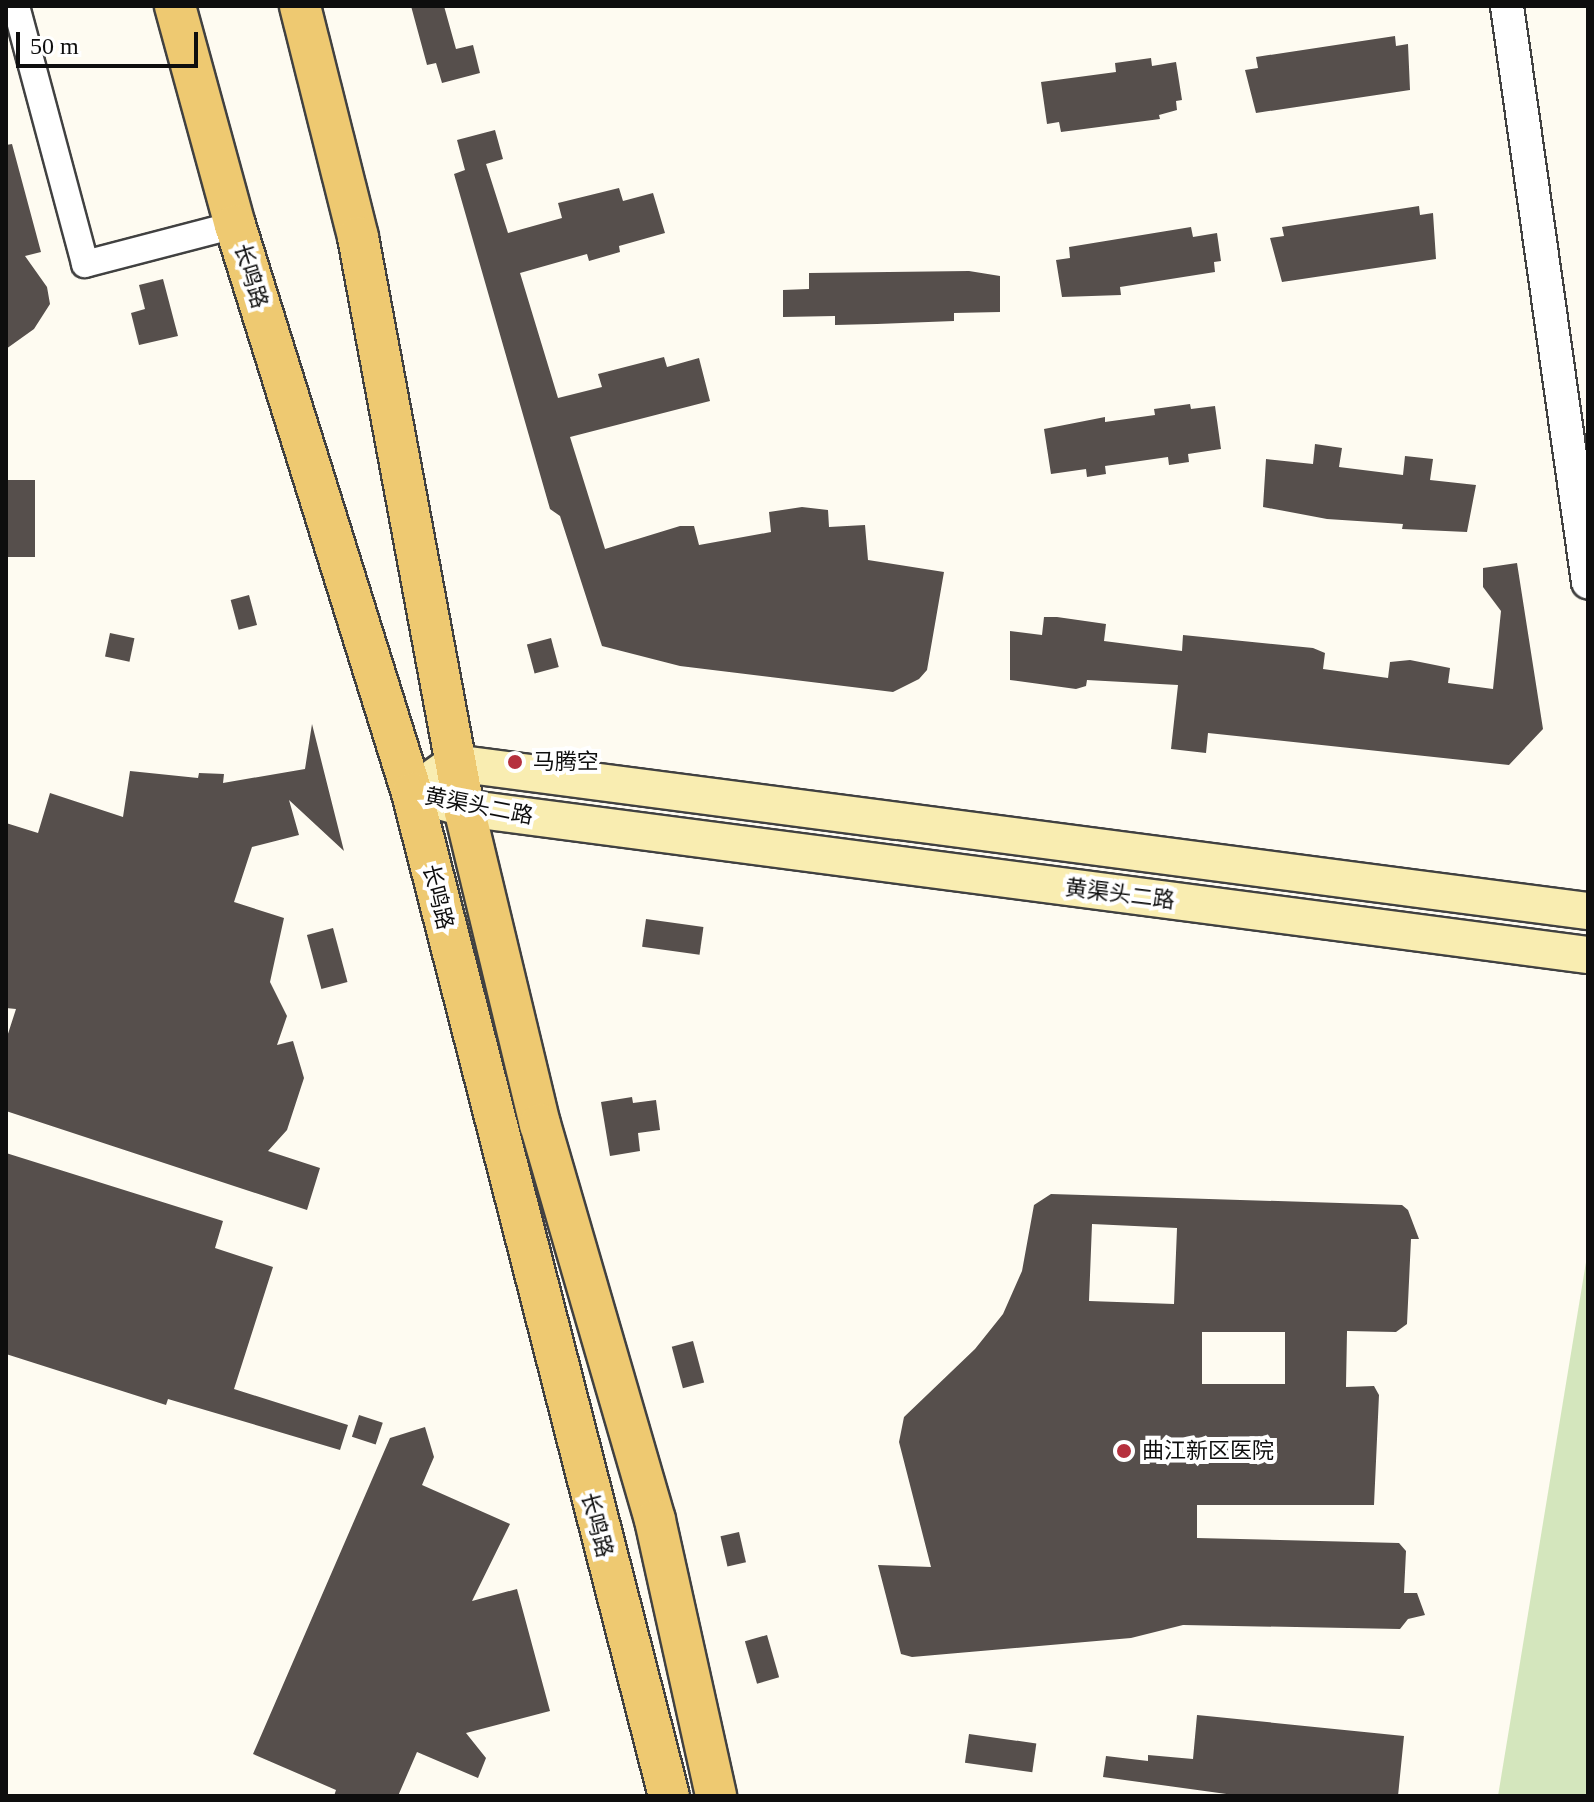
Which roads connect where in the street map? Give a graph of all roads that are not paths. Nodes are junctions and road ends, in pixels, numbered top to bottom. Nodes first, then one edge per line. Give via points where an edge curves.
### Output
1 (16, 6) edge
2 (175, 6) edge
3 (300, 6) edge
4 (1507, 6) edge
5 (235, 225) junction
6 (1588, 582) edge
7 (454, 763) junction
8 (412, 793) junction
9 (464, 808) junction
10 (1588, 911) edge
11 (1588, 955) edge
12 (669, 1796) edge
13 (716, 1796) edge

1 - 5 street via 85,264
2 - 5 main road, 长鸣路
3 - 7 main road, 长鸣路 via 358,237
4 - 6 street
5 - 8 main road, 长鸣路
7 - 8 main road, 黄渠头二路
7 - 9 main road, 长鸣路
7 - 10 main road, 黄渠头二路
8 - 9 main road, 黄渠头二路
8 - 12 main road, 长鸣路
9 - 11 main road, 黄渠头二路
9 - 13 main road, 长鸣路 via 540,1124 655,1520

